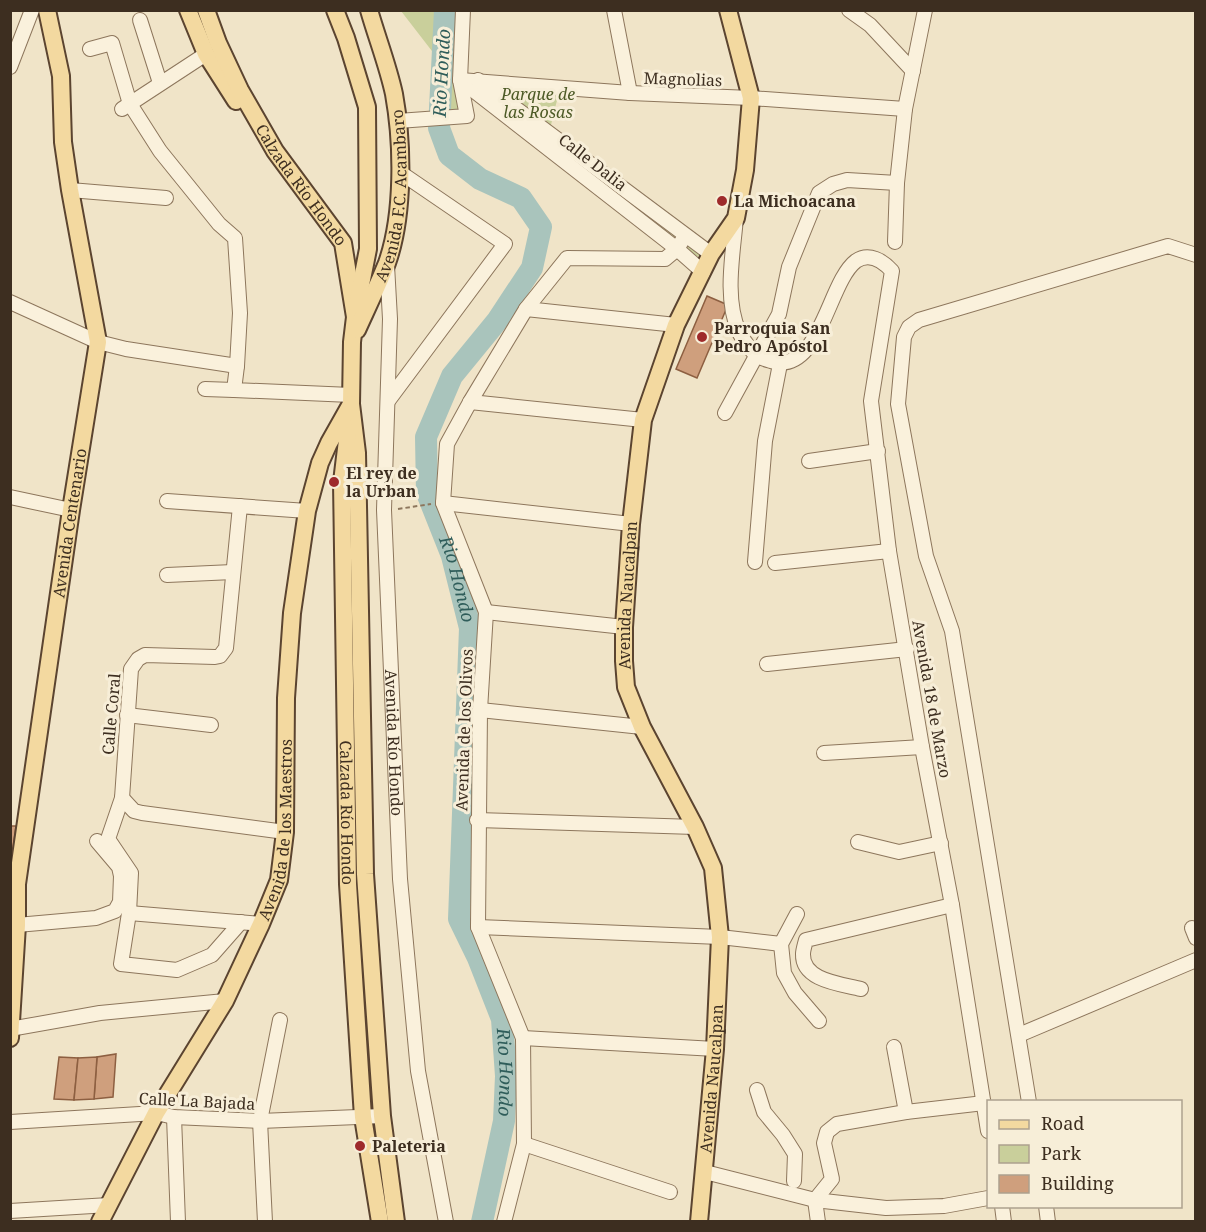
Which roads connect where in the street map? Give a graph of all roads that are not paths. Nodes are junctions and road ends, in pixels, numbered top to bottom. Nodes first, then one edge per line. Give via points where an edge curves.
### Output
1 (32, 10) edge
2 (47, 10) edge
3 (188, 10) edge
4 (206, 10) edge
5 (212, 10) edge
6 (335, 10) edge
7 (369, 10) edge
8 (463, 10) edge
9 (614, 10) edge
10 (728, 10) edge
11 (849, 10) edge
12 (925, 10) edge
13 (140, 20) dead end
14 (90, 49) dead end
15 (206, 54) junction
16 (10, 67) edge
17 (913, 71) junction
18 (460, 80) junction
19 (478, 81) junction
20 (160, 83) junction
21 (630, 93) junction
22 (751, 98) junction
23 (126, 106) junction
24 (905, 109) junction
25 (398, 121) junction
26 (275, 151) junction
27 (581, 166) junction
28 (401, 173) junction
29 (897, 183) junction
30 (70, 190) junction
31 (166, 198) dead end
32 (736, 218) junction
33 (394, 236) junction
34 (685, 236) junction
35 (895, 242) dead end
36 (343, 243) junction
37 (368, 249) junction
38 (677, 249) junction
39 (711, 254) junction
40 (1196, 255) edge
41 (387, 263) junction
42 (703, 272) junction
43 (10, 302) edge
44 (526, 309) junction
45 (355, 317) junction
46 (676, 325) junction
47 (98, 342) junction
48 (352, 342) junction
49 (756, 357) junction
50 (780, 364) junction
51 (237, 366) junction
52 (205, 389) dead end
53 (234, 390) junction
54 (351, 399) junction
55 (388, 401) junction
56 (470, 402) junction
57 (726, 413) dead end
58 (643, 420) junction
59 (878, 451) junction
60 (808, 461) dead end
61 (10, 497) edge
62 (167, 501) dead end
63 (441, 503) junction
64 (240, 506) junction
65 (71, 510) junction
66 (307, 511) junction
67 (631, 524) junction
68 (889, 551) junction
69 (755, 562) dead end
70 (775, 563) dead end
71 (233, 572) junction
72 (167, 575) dead end
73 (486, 612) junction
74 (624, 627) junction
75 (907, 649) junction
76 (767, 664) dead end
77 (480, 710) junction
78 (127, 715) junction
79 (211, 725) dead end
80 (642, 727) junction
81 (922, 747) junction
82 (824, 753) dead end
83 (122, 798) junction
84 (477, 820) junction
85 (695, 827) junction
86 (285, 832) junction
87 (97, 841) dead end
88 (858, 842) dead end
89 (941, 843) junction
90 (14, 884) edge
91 (952, 905) junction
92 (129, 913) junction
93 (797, 914) dead end
94 (241, 922) junction
95 (17, 924) junction
96 (261, 924) junction
97 (478, 927) junction
98 (720, 937) junction
99 (781, 944) junction
100 (1196, 960) edge
101 (861, 989) dead end
102 (225, 1000) junction
103 (279, 1020) dead end
104 (819, 1021) dead end
105 (11, 1029) edge
106 (1019, 1035) junction
107 (10, 1038) edge
108 (523, 1038) junction
109 (894, 1047) dead end
110 (715, 1049) junction
111 (757, 1090) dead end
112 (1029, 1100) edge
113 (984, 1103) junction
114 (906, 1112) junction
115 (156, 1113) junction
116 (174, 1116) junction
117 (382, 1116) junction
118 (363, 1117) junction
119 (260, 1121) junction
120 (10, 1122) edge
121 (987, 1124) edge
122 (524, 1144) junction
123 (705, 1172) junction
124 (794, 1181) dead end
125 (670, 1192) dead end
126 (987, 1198) edge
127 (815, 1200) junction
128 (109, 1204) junction
129 (10, 1211) edge
130 (100, 1221) edge
131 (178, 1221) edge
132 (266, 1221) edge
133 (380, 1221) edge
134 (396, 1221) edge
135 (446, 1221) edge
136 (504, 1221) edge
137 (699, 1221) edge
138 (818, 1221) edge

1 - 16 street
2 - 30 main road, Avenida Centenario via 61,76 63,142
3 - 15 main road
4 - 26 main road, Calzada Río Hondo via 240,90
5 - 26 main road via 262,111
6 - 37 main road, Avenida F.C. Acambaro via 367,107
7 - 25 main road, Avenida F.C. Acambaro
8 - 18 street
9 - 21 street
10 - 22 main road, Avenida Naucalpan
11 - 17 street via 870,25
12 - 17 street
13 - 20 street
14 - 23 street via 112,43
15 - 20 street
15 - 26 main road via 248,121
17 - 24 street
18 - 19 street, Magnolias
18 - 25 street via 467,116
18 - 27 street, Calle Dalia
19 - 21 street, Magnolias
19 - 27 street, Calle Dalia
20 - 23 street
21 - 22 street, Magnolias
22 - 24 street, Magnolias
22 - 32 main road, Avenida Naucalpan
23 - 51 street via 219,224 235,238 240,313
24 - 29 street
25 - 28 main road, Avenida F.C. Acambaro
26 - 36 main road, Calzada Río Hondo
27 - 34 street, Calle Dalia
27 - 38 street, Calle Dalia
28 - 33 main road, Avenida F.C. Acambaro
28 - 55 street via 505,244
29 - 35 street
29 - 49 street via 847,180 819,194 789,267 779,314
30 - 31 street
30 - 47 main road, Avenida Centenario
32 - 39 main road, Avenida Naucalpan
32 - 49 street via 731,300 739,332
33 - 37 main road via 381,246
33 - 41 main road, Avenida F.C. Acambaro
34 - 38 street
34 - 39 street, Calle Dalia
36 - 37 main road via 356,250
36 - 45 main road, Calzada Río Hondo
37 - 45 main road, Avenida F.C. Acambaro
38 - 42 street, Calle Dalia
38 - 44 street, Avenida de los Olivos via 665,259 567,258
39 - 42 main road, Avenida Naucalpan
40 - 106 street via 1168,246 919,320 904,337 898,404 926,556 952,631
41 - 48 main road, Avenida F.C. Acambaro
41 - 55 street, Avenida Río Hondo
42 - 46 main road, Avenida Naucalpan
43 - 47 street
44 - 46 street
44 - 56 street, Avenida de los Olivos
45 - 48 main road, Calzada Río Hondo
46 - 58 main road, Avenida Naucalpan
47 - 51 street
47 - 65 main road, Avenida Centenario
48 - 54 main road, Calzada Río Hondo
49 - 50 street
49 - 57 street
50 - 59 street, Avenida 18 de Marzo via 800,356 817,336 847,269 859,259 872,257 884,263 892,271 871,401
50 - 69 street via 765,441
51 - 53 street
52 - 53 street
53 - 54 street
54 - 66 main road, Avenida de los Maestros via 320,463
54 - 117 main road, Calzada Río Hondo via 357,453 365,874
54 - 118 main road, Calzada Río Hondo via 342,482 342,530 348,884
55 - 135 street, Avenida Río Hondo via 384,510 400,879 418,1071
56 - 58 street
56 - 63 street, Avenida de los Olivos via 447,444
58 - 67 main road, Avenida Naucalpan
59 - 60 street
59 - 68 street, Avenida 18 de Marzo
61 - 65 street
62 - 64 street
63 - 67 street
63 - 73 street, Avenida de los Olivos
64 - 66 street
64 - 71 street, Calle Coral
65 - 90 main road, Avenida Centenario
66 - 86 main road, Avenida de los Maestros via 290,634
67 - 74 main road, Avenida Naucalpan
68 - 70 street
68 - 75 street, Avenida 18 de Marzo
71 - 72 street
71 - 78 street, Calle Coral via 226,648 215,657 145,655 138,659 131,669
73 - 74 street
73 - 77 street, Avenida de los Olivos
74 - 80 main road, Avenida Naucalpan via 627,687
75 - 76 street
75 - 81 street, Avenida 18 de Marzo
77 - 80 street
77 - 84 street, Avenida de los Olivos
78 - 79 street
78 - 83 street, Calle Coral
80 - 85 main road, Avenida Naucalpan
81 - 82 street
81 - 89 street, Avenida 18 de Marzo
83 - 86 street via 134,811 142,813
83 - 92 street, Calle Coral via 108,839 131,873
84 - 85 street
84 - 97 street, Avenida de los Olivos
85 - 98 main road, Avenida Naucalpan via 713,868
86 - 96 main road, Avenida de los Maestros via 279,880
87 - 95 street via 121,876 120,902 115,910 96,918
88 - 89 street via 899,852
89 - 91 street, Avenida 18 de Marzo
90 - 95 main road, Avenida Centenario
91 - 101 street via 806,940 802,956 818,978
91 - 113 street, Avenida 18 de Marzo
92 - 94 street
92 - 94 street via 121,964 177,970 212,954
93 - 99 street
94 - 96 street
95 - 105 main road, Avenida Centenario
96 - 102 main road, Avenida de los Maestros
97 - 98 street
97 - 108 street, Avenida de los Olivos
98 - 99 street
98 - 110 main road, Avenida Naucalpan
99 - 104 street via 784,973
100 - 106 street
102 - 105 street via 100,1013
102 - 115 main road, Avenida de los Maestros
103 - 119 street
105 - 107 main road, Avenida Centenario
106 - 112 street
108 - 110 street
108 - 122 street, Avenida de los Olivos
109 - 114 street
110 - 123 main road, Avenida Naucalpan
111 - 124 street via 764,1112 795,1154
113 - 114 street
113 - 121 street, Avenida 18 de Marzo
114 - 127 street via 837,1124 827,1132 824,1143 832,1179
115 - 116 street, Calle La Bajada
115 - 120 street, Calle La Bajada
115 - 128 main road, Avenida de los Maestros
116 - 119 street, Calle La Bajada
116 - 131 street
117 - 118 street, Calle La Bajada
117 - 134 main road, Calzada Río Hondo
118 - 119 street, Calle La Bajada
118 - 133 main road, Calzada Río Hondo
119 - 132 street
122 - 125 street
122 - 136 street, Avenida de los Olivos
123 - 127 street
123 - 137 main road, Avenida Naucalpan
126 - 127 street via 944,1206 886,1208
127 - 138 street
128 - 129 street
128 - 130 main road, Avenida de los Maestros

